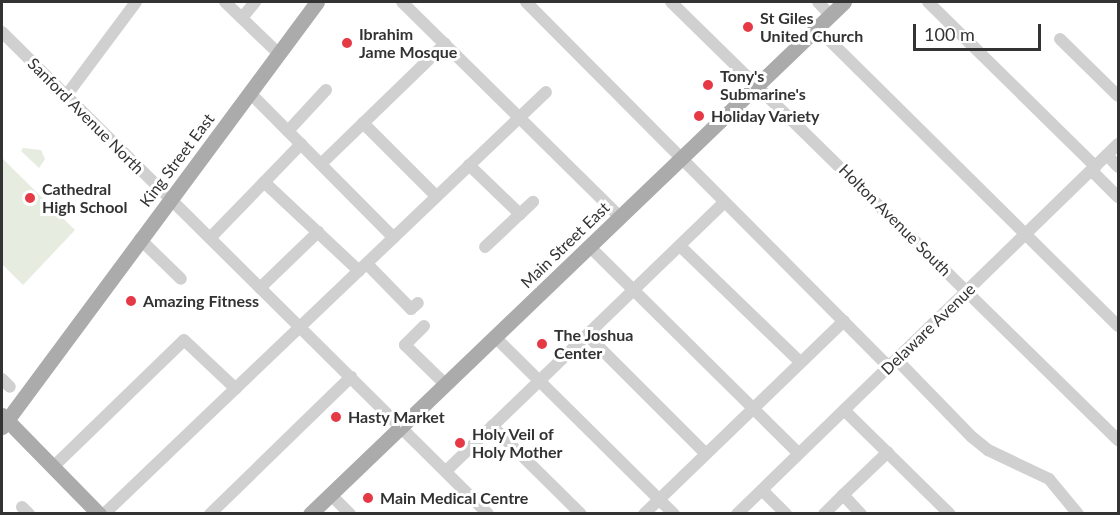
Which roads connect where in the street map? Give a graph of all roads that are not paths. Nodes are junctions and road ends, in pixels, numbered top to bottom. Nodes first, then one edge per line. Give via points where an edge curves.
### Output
1 (136, 2) edge
2 (225, 2) edge
3 (255, 2) edge
4 (317, 2) edge
5 (402, 2) edge
6 (526, 2) edge
7 (671, 2) edge
8 (818, 2) edge
9 (928, 2) edge
10 (837, 6) edge
11 (242, 18) junction
12 (817, 28) junction
13 (2, 32) edge
14 (1060, 39) dead end
15 (445, 44) junction
16 (279, 54) junction
17 (756, 86) junction
18 (326, 90) dead end
19 (546, 92) dead end
20 (250, 93) junction
21 (66, 96) junction
22 (1119, 96) edge
23 (519, 118) junction
24 (363, 123) junction
25 (288, 131) junction
26 (301, 144) junction
27 (1119, 144) edge
28 (1107, 155) junction
29 (680, 160) junction
30 (321, 164) junction
31 (469, 165) junction
32 (1119, 167) edge
33 (1094, 169) junction
34 (264, 182) junction
35 (436, 196) junction
36 (1119, 197) edge
37 (171, 199) junction
38 (533, 202) dead end
39 (724, 203) junction
40 (520, 214) junction
41 (620, 217) junction
42 (318, 232) junction
43 (1027, 235) junction
44 (210, 238) junction
45 (394, 238) junction
46 (140, 239) junction
47 (589, 246) junction
48 (680, 246) junction
49 (485, 247) dead end
50 (363, 268) junction
51 (181, 279) dead end
52 (260, 288) junction
53 (634, 290) junction
54 (968, 292) junction
55 (418, 303) dead end
56 (844, 321) junction
57 (424, 326) dead end
58 (1119, 326) edge
59 (300, 328) junction
60 (587, 335) junction
61 (495, 337) junction
62 (801, 362) junction
63 (893, 363) junction
64 (351, 378) junction
65 (540, 381) junction
66 (445, 384) junction
67 (236, 389) junction
68 (753, 408) junction
69 (844, 410) junction
70 (3, 421) edge
71 (492, 426) junction
72 (399, 427) junction
73 (1119, 440) edge
74 (888, 452) junction
75 (798, 453) junction
76 (706, 454) junction
77 (53, 467) junction
78 (446, 471) junction
79 (762, 490) junction
80 (330, 494) junction
81 (843, 495) junction
82 (659, 499) junction
83 (99, 513) edge
84 (104, 513) edge
85 (210, 513) edge
86 (310, 513) edge
87 (350, 513) edge
88 (488, 513) edge
89 (581, 513) edge
90 (644, 513) edge
91 (674, 513) edge
92 (737, 513) edge
93 (786, 513) edge
94 (824, 513) edge
95 (861, 513) edge
96 (950, 513) edge
97 (1078, 513) edge

1 - 21 street
2 - 11 street
3 - 11 street
4 - 16 main road, King Street East
5 - 15 street
6 - 29 street
7 - 17 street, Holton Avenue South
8 - 10 street
9 - 33 street
10 - 12 main road, Main Street East
11 - 16 street
12 - 17 main road, Main Street East
12 - 43 street
13 - 21 street, Sanford Avenue North
14 - 22 street
15 - 23 street
15 - 24 street
16 - 20 main road, King Street East
17 - 29 main road, Main Street East
17 - 54 street, Holton Avenue South
18 - 25 street
19 - 23 street
20 - 25 street
20 - 37 main road, King Street East
21 - 37 street, Sanford Avenue North
23 - 31 street
23 - 41 street
24 - 30 street
24 - 35 street
25 - 26 street
26 - 30 street
26 - 34 street
27 - 28 street, Delaware Avenue
28 - 32 street
28 - 33 street, Delaware Avenue
29 - 39 street
29 - 41 main road, Main Street East
30 - 45 street
31 - 35 street
31 - 40 street
33 - 36 street
33 - 43 street, Delaware Avenue
34 - 42 street
34 - 44 street
35 - 45 street
37 - 44 street, Sanford Avenue North
37 - 46 main road, King Street East
38 - 40 street
39 - 48 street
39 - 56 street
40 - 49 street
41 - 47 main road, Main Street East
42 - 50 street
42 - 52 street
43 - 54 street, Delaware Avenue
43 - 58 street
44 - 52 street, Sanford Avenue North
45 - 50 street
46 - 51 street
46 - 70 main road, King Street East
47 - 53 street
47 - 61 main road, Main Street East
48 - 53 street
48 - 62 street
50 - 55 street via 411,309
50 - 59 street
52 - 59 street, Sanford Avenue North
53 - 60 street
53 - 68 street
54 - 63 street, Delaware Avenue
54 - 73 street, Holton Avenue South
56 - 62 street
56 - 63 street
57 - 66 street via 405,345
59 - 64 street, Sanford Avenue North
59 - 67 street
60 - 65 street
60 - 76 street
61 - 65 street
61 - 66 main road, Main Street East
62 - 68 street
63 - 69 street, Delaware Avenue
63 - 97 street via 980,444 1049,479
64 - 72 street, Sanford Avenue North
64 - 85 street
65 - 71 street
65 - 82 street
66 - 72 main road, Main Street East
67 - 77 street via 184,340
67 - 84 street
68 - 75 street
68 - 76 street
69 - 74 street
69 - 75 street, Delaware Avenue
70 - 77 main road
71 - 78 street
71 - 89 street
72 - 78 street, Sanford Avenue North
72 - 80 main road, Main Street East
74 - 81 street
74 - 96 street
75 - 79 street, Delaware Avenue
76 - 82 street
77 - 83 main road
78 - 88 street, Sanford Avenue North
79 - 92 street, Delaware Avenue
79 - 93 street
80 - 86 main road, Main Street East
80 - 87 street
81 - 94 street
81 - 95 street
82 - 90 street
82 - 91 street

